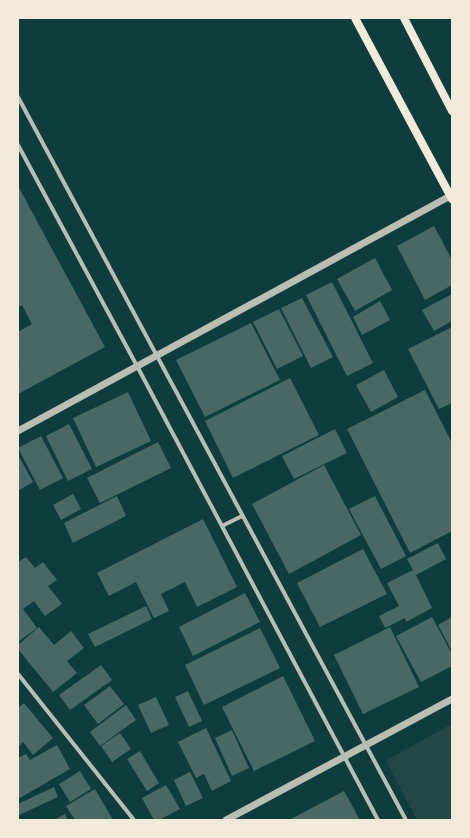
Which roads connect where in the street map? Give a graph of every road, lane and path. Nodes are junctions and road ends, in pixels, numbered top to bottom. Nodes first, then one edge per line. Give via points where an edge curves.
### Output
1 (355, 18) edge
2 (404, 18) edge
3 (18, 97) edge
4 (452, 111) edge
5 (18, 145) edge
6 (452, 197) edge
7 (157, 355) junction
8 (137, 366) junction
9 (18, 431) edge
10 (242, 516) junction
11 (222, 526) junction
12 (18, 674) edge
13 (452, 699) edge
14 (365, 746) junction
15 (344, 757) junction
16 (134, 820) edge
17 (226, 820) edge
18 (378, 820) edge
19 (406, 820) edge

1 - 6 main road
2 - 4 main road
3 - 7 street
5 - 8 street
6 - 7 street
7 - 8 street
7 - 10 street
8 - 9 street
8 - 11 street
10 - 11 street
10 - 14 street
11 - 15 street
12 - 16 street
13 - 14 street
14 - 15 street
14 - 19 street
15 - 17 street
15 - 18 street

